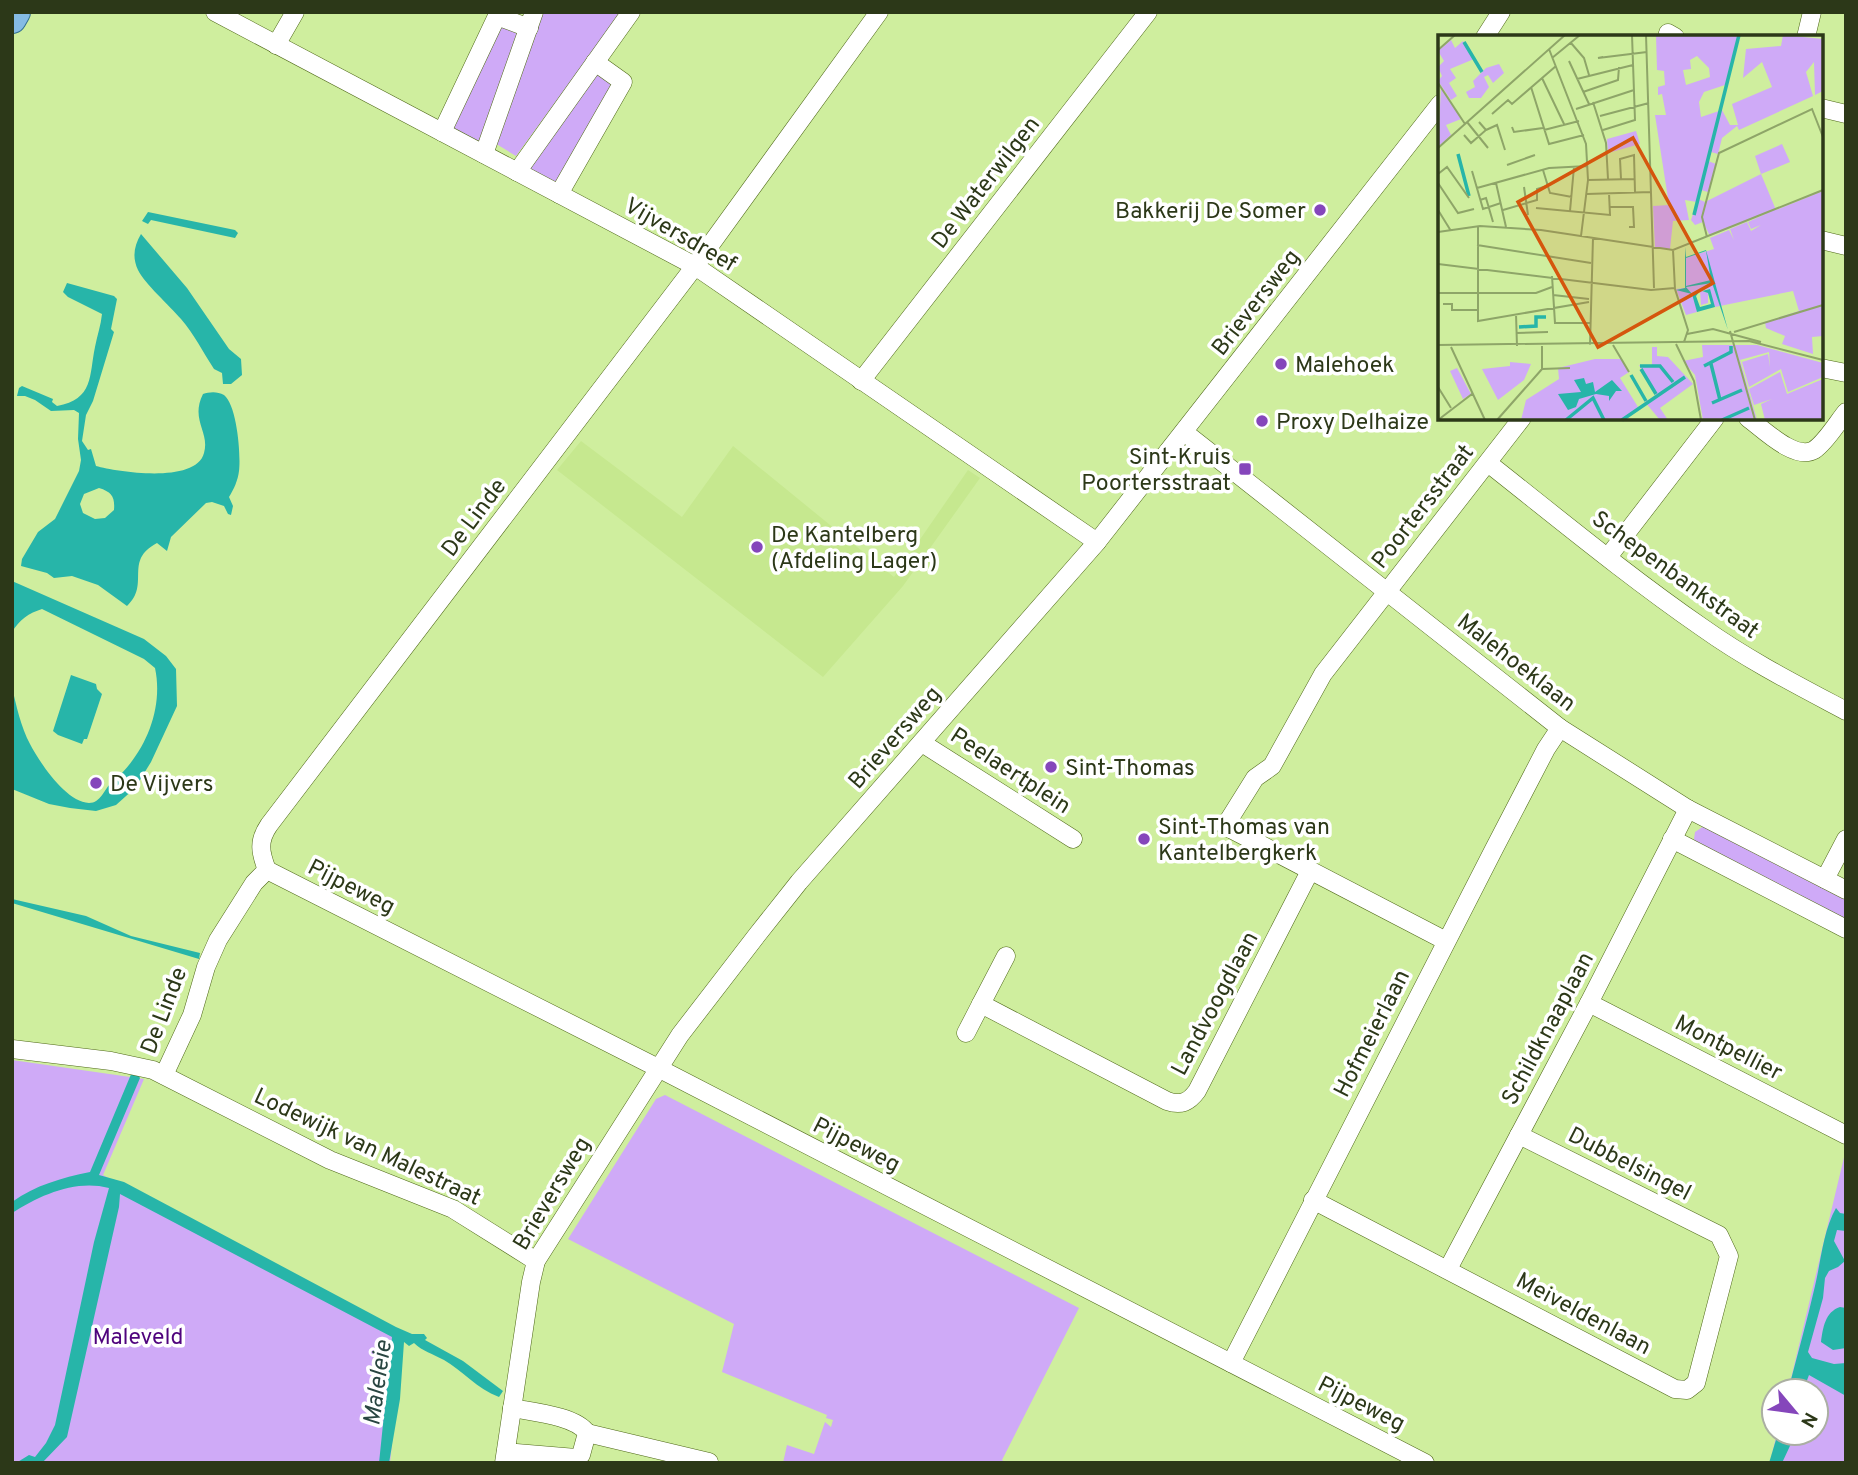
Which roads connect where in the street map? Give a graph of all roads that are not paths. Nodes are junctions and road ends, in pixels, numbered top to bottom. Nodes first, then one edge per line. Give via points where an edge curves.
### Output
1 (16, 12) edge
2 (215, 12) edge
3 (295, 12) edge
4 (631, 12) edge
5 (879, 12) edge
6 (1148, 12) edge
7 (1501, 12) edge
8 (1812, 12) edge
9 (12, 19) edge
10 (531, 20) edge
11 (1486, 35) edge
12 (1807, 35) edge
13 (276, 45) junction
14 (595, 62) junction
15 (1438, 107) edge
16 (1823, 108) edge
17 (1846, 114) edge
18 (442, 132) junction
19 (484, 154) junction
20 (517, 172) junction
21 (559, 194) junction
22 (1823, 240) edge
23 (1846, 246) edge
24 (695, 266) junction
25 (1823, 368) edge
26 (1846, 373) edge
27 (861, 381) junction
28 (1846, 412) edge
29 (1520, 420) edge
30 (1712, 420) edge
31 (1751, 420) edge
32 (1184, 432) junction
33 (1488, 463) junction
34 (1097, 542) junction
35 (1608, 557) junction
36 (1386, 591) junction
37 (1846, 711) edge
38 (1560, 728) junction
39 (922, 743) junction
40 (1688, 809) junction
41 (1073, 839) dead end
42 (1672, 839) junction
43 (1846, 839) edge
44 (267, 870) junction
45 (1311, 871) junction
46 (1825, 880) junction
47 (1846, 890) edge
48 (1846, 929) edge
49 (1446, 941) junction
50 (1006, 956) dead end
51 (1589, 1003) junction
52 (981, 1004) junction
53 (966, 1033) dead end
54 (12, 1049) edge
55 (658, 1068) junction
56 (164, 1074) junction
57 (1519, 1135) junction
58 (1846, 1135) edge
59 (1313, 1200) junction
60 (1719, 1235) joint
61 (537, 1261) junction
62 (1448, 1269) junction
63 (1231, 1363) junction
64 (512, 1408) junction
65 (587, 1433) junction
66 (505, 1457) edge
67 (709, 1462) edge
68 (1425, 1463) edge

1 - 9 main road
2 - 13 street, Vijversdreef
3 - 13 street
4 - 14 street
5 - 24 street, De Linde
6 - 27 street, De Waterwilgen
7 - 11 street
8 - 12 street
10 - 18 street via 497,16
10 - 19 street
13 - 18 street, Vijversdreef
14 - 20 street
14 - 21 street via 623,82
15 - 32 street, Brieversweg
16 - 17 street
18 - 19 street, Vijversdreef
19 - 20 street, Vijversdreef
20 - 21 street, Vijversdreef
21 - 24 street, Vijversdreef
22 - 23 street
24 - 27 street, Vijversdreef
24 - 44 street, De Linde via 269,825 260,847
25 - 26 street
27 - 34 street, Vijversdreef
28 - 31 street via 1816,449 1806,453 1793,451
29 - 33 street, Poortersstraat
30 - 35 street
32 - 34 street, Brieversweg
32 - 36 street, Malehoeklaan
33 - 35 street, Schepenbankstraat
33 - 36 street, Poortersstraat
34 - 39 street, Brieversweg
35 - 37 street, Schepenbankstraat via 1705,630
36 - 38 street, Malehoeklaan
36 - 45 street, Poortersstraat via 1323,674 1272,766 1255,778 1225,826
38 - 40 street, Malehoeklaan
38 - 49 street, Hofmeierlaan
39 - 41 street, Peelaertplein
39 - 55 street, Brieversweg via 799,882
40 - 42 street, Schildknaaplaan
40 - 46 street, Malehoeklaan
42 - 48 street
42 - 51 street, Schildknaaplaan
43 - 46 street
44 - 55 street, Pijpeweg
44 - 56 street, De Linde via 218,940 192,1015
45 - 49 street
45 - 52 street, Landvoogdlaan via 1197,1091 1183,1103 1167,1101
46 - 47 street, Malehoeklaan
49 - 59 street, Hofmeierlaan
50 - 52 street
51 - 57 street, Schildknaaplaan
51 - 58 street, Montpellier
52 - 53 street
54 - 56 street, Lodewijk van Malestraat via 139,1066
55 - 61 street, Brieversweg
55 - 63 street, Pijpeweg
56 - 61 street, Lodewijk van Malestraat via 330,1160 453,1209
57 - 60 street, Dubbelsingel
57 - 62 street, Schildknaaplaan
59 - 62 street, Meiveldenlaan
59 - 63 street, Hofmeierlaan
60 - 62 street, Meiveldenlaan via 1729,1256 1696,1383 1687,1390 1675,1389
61 - 64 street, Brieversweg
63 - 68 street, Pijpeweg
64 - 65 street via 574,1422
64 - 66 street, Brieversweg
65 - 66 street via 576,1458
65 - 67 street

